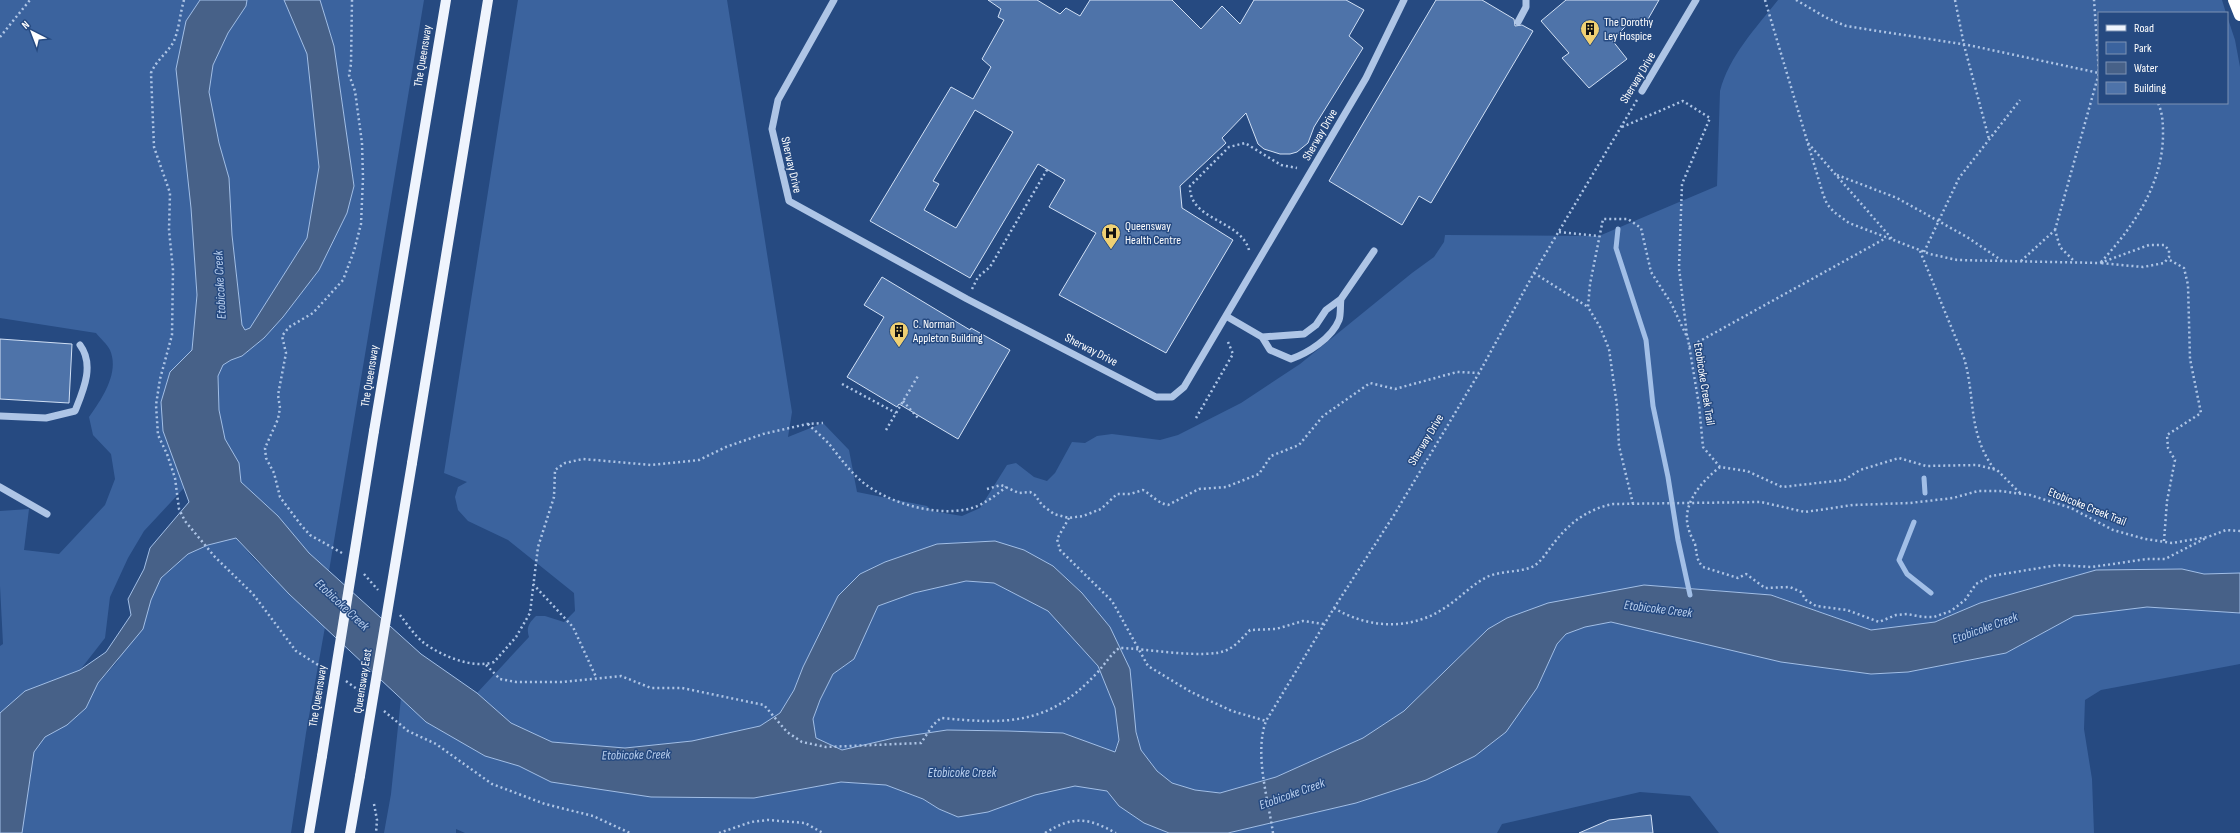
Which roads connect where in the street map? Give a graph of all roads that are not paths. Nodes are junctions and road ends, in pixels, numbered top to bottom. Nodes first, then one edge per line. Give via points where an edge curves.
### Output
1 (446, 0) edge
2 (488, 0) edge
3 (834, 0) edge
4 (1404, 0) edge
5 (1526, 0) edge
6 (1696, 0) edge
7 (2234, 0) edge
8 (2240, 15) edge
9 (1518, 22) dead end
10 (1642, 91) road end
11 (1374, 251) dead end
12 (1341, 299) junction
13 (1226, 316) junction
14 (1262, 337) junction
15 (80, 346) dead end
16 (0, 416) edge
17 (0, 487) edge
18 (47, 514) dead end
19 (309, 833) edge
20 (350, 833) edge

1 - 19 main road, The Queensway, bridge
2 - 20 main road, Queensway East, bridge
3 - 13 lane, Sherway Drive via 778,100 772,129 789,201 967,299 1156,397 1172,397 1184,387
4 - 13 lane, Sherway Drive via 1366,78
5 - 9 lane via 1526,7
6 - 10 lane, Sherway Drive
7 - 8 highway
11 - 12 lane
12 - 14 lane via 1326,310 1316,325 1304,334
12 - 14 lane via 1339,320 1331,332 1301,355 1291,359 1281,356 1270,350
13 - 14 lane
15 - 16 lane via 86,353 87,383 74,411 46,418
17 - 18 lane

